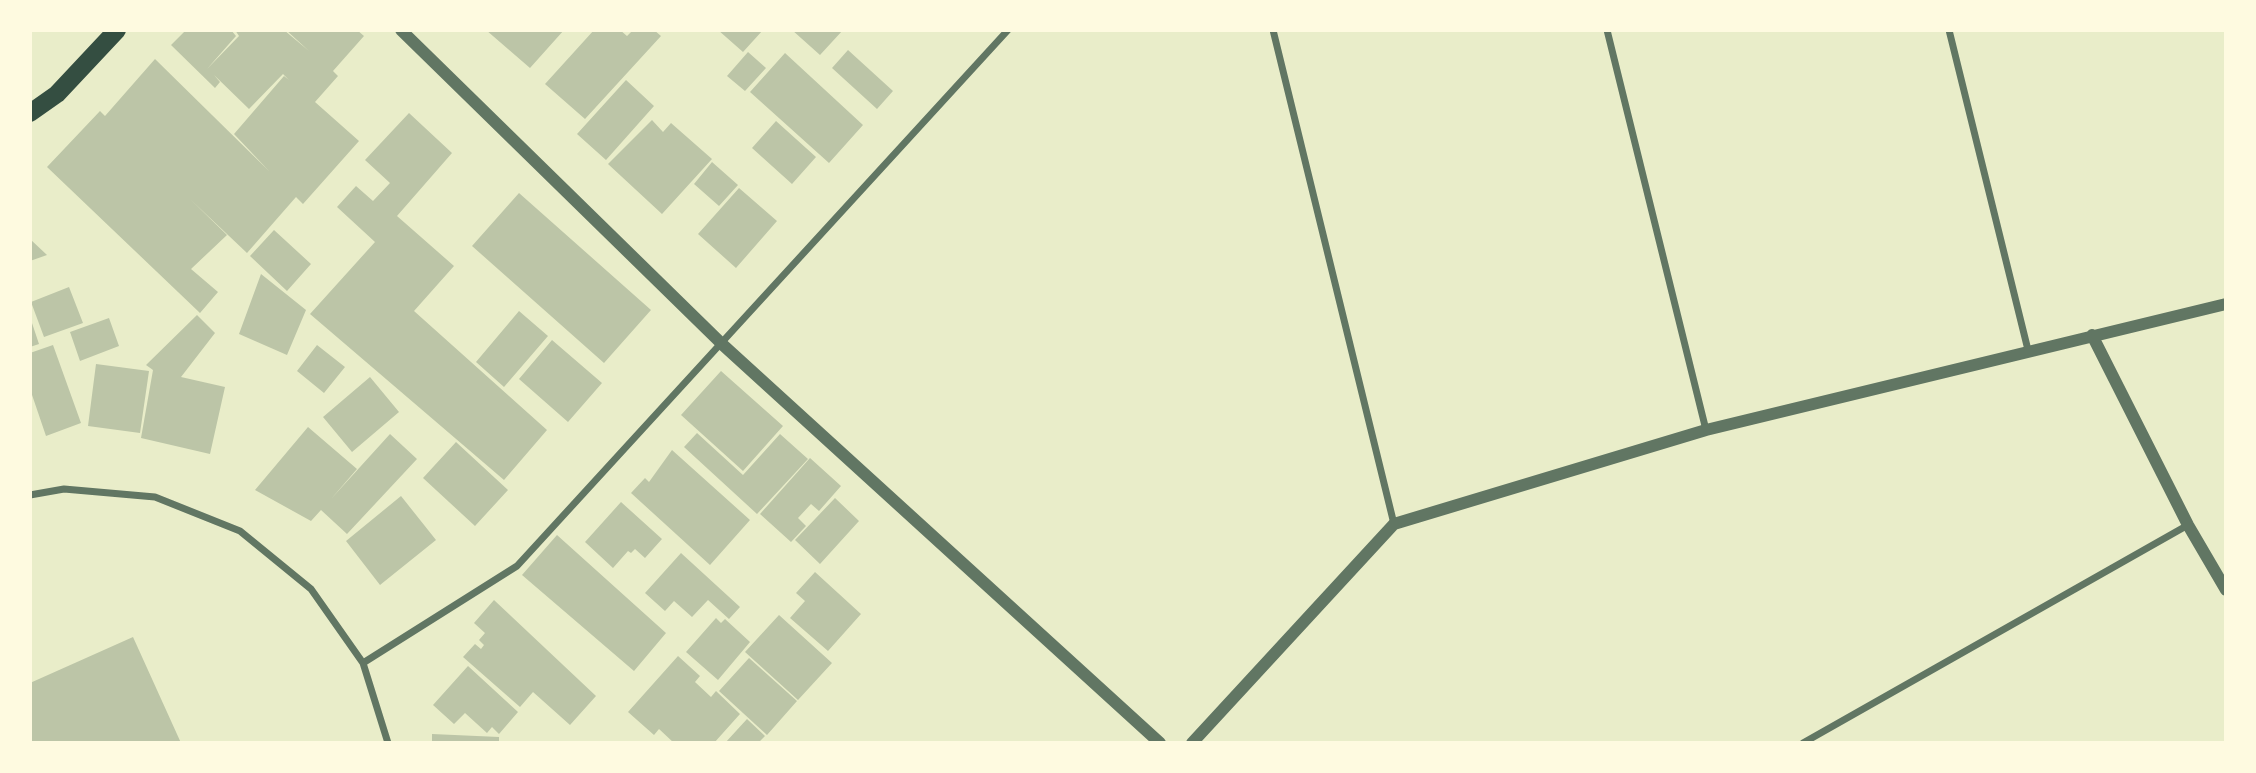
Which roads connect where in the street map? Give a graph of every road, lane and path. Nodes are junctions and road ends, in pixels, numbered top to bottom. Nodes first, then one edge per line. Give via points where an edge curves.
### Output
1 (117, 30) edge
2 (401, 30) edge
3 (1008, 30) edge
4 (1273, 30) edge
5 (1607, 30) edge
6 (1949, 30) edge
7 (30, 113) edge
8 (2226, 304) edge
9 (2092, 335) junction
10 (723, 345) junction
11 (2028, 350) junction
12 (1706, 430) junction
13 (30, 495) edge
14 (1394, 524) junction
15 (2188, 525) junction
16 (2226, 590) edge
17 (363, 663) junction
18 (388, 743) edge
19 (1160, 743) edge
20 (1192, 743) edge
21 (1803, 743) edge

1 - 7 main road via 57,94
2 - 10 street
3 - 10 street
4 - 14 street
5 - 12 street
6 - 11 street
8 - 9 street
9 - 11 street
9 - 15 street
10 - 17 street via 517,566
10 - 19 street
11 - 12 street
12 - 14 street
13 - 17 street via 64,489 155,497 240,531 311,589
14 - 20 street
15 - 16 street
15 - 21 street
17 - 18 street

